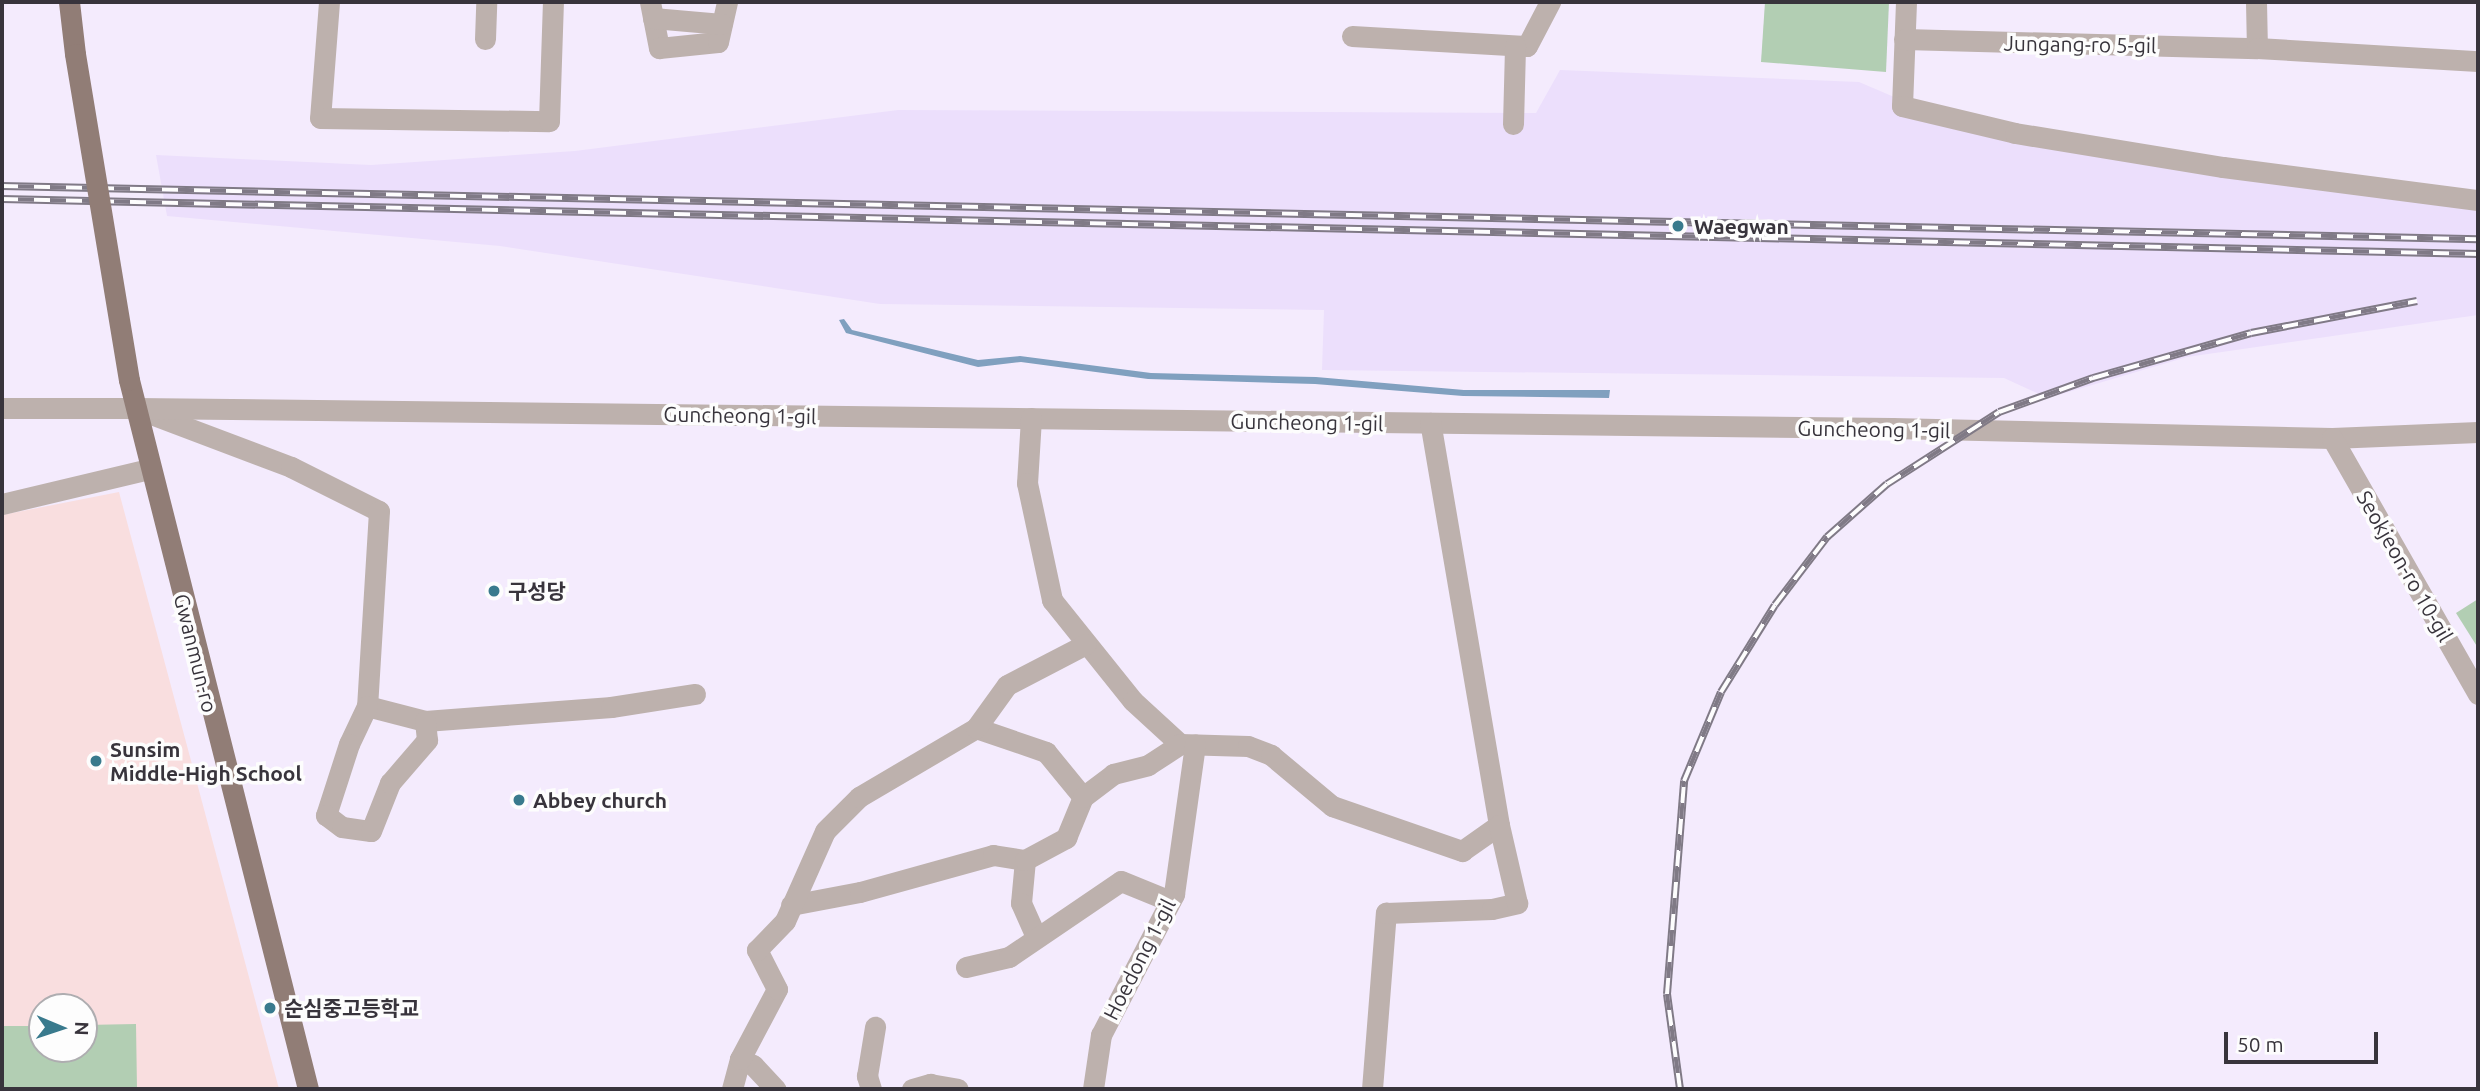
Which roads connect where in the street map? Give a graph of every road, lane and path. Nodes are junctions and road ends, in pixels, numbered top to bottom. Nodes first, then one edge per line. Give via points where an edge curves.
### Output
1 (329, 2) edge
2 (486, 2) edge
3 (553, 2) edge
4 (727, 2) edge
5 (1549, 2) edge
6 (1906, 2) edge
7 (2256, 2) edge
8 (66, 5) edge
9 (652, 10) edge
10 (722, 24) junction
11 (1352, 36) dead end
12 (485, 39) dead end
13 (1904, 39) junction
14 (1515, 46) junction
15 (2257, 48) junction
16 (2478, 61) edge
17 (1513, 124) dead end
18 (2478, 200) edge
19 (2, 408) edge
20 (135, 408) junction
21 (1031, 418) junction
22 (1430, 423) junction
23 (2478, 432) edge
24 (2332, 438) junction
25 (149, 469) junction
26 (2, 504) edge
27 (1086, 643) junction
28 (695, 694) dead end
29 (2478, 694) edge
30 (367, 706) junction
31 (425, 721) junction
32 (976, 728) junction
33 (1187, 744) junction
34 (1083, 797) junction
35 (1499, 825) junction
36 (1025, 860) junction
37 (1170, 901) junction
38 (791, 905) junction
39 (1036, 936) junction
40 (967, 967) dead end
41 (875, 1027) dead end
42 (740, 1059) junction
43 (307, 1089) edge
44 (732, 1089) edge
45 (775, 1089) edge
46 (872, 1089) edge
47 (912, 1089) edge
48 (958, 1089) edge
49 (1093, 1089) edge
50 (1372, 1089) edge

1 - 3 street via 320,118 549,121
2 - 12 street
4 - 10 street
5 - 14 street via 1527,46
6 - 13 street
7 - 15 street
8 - 20 main road, Gwanmun-ro, bridge
9 - 10 street
9 - 10 street via 659,48 718,42
11 - 14 street
13 - 15 street, Jungang-ro 5-gil
13 - 18 street via 1902,106 2015,133 2223,167
14 - 17 street
15 - 16 street, Jungang-ro 5-gil
19 - 20 street, Guncheong 1-gil
20 - 21 street, Guncheong 1-gil
20 - 25 main road, Gwanmun-ro
20 - 30 street via 291,467 379,511
21 - 22 street, Guncheong 1-gil
21 - 27 street via 1027,483 1052,600
22 - 24 street, Guncheong 1-gil
22 - 35 street
23 - 24 street, Guncheong 1-gil
24 - 29 street, Seokjeon-ro 10-gil
25 - 26 street
25 - 43 main road, Gwanmun-ro
27 - 32 street via 1007,685
27 - 33 street via 1133,701
28 - 31 street via 611,707
30 - 31 street
30 - 31 street via 349,744 326,816 342,827 371,831 390,783 427,740
32 - 34 street via 1046,752
32 - 38 street via 859,797 825,831
33 - 34 street via 1149,765 1113,775
33 - 35 street via 1259,751 1332,806 1462,851
33 - 37 street, Hoedong 1-gil
34 - 36 street via 1066,838
35 - 50 street via 1517,903 1492,909 1386,914
36 - 38 street via 981,857 860,892
36 - 39 street via 1021,903
37 - 39 street via 1121,881
37 - 49 street, Hoedong 1-gil via 1101,1035
38 - 42 street via 785,921 757,950 777,989
39 - 40 street via 1009,957
41 - 46 street via 867,1076
42 - 44 street
42 - 45 street via 753,1065
47 - 48 street via 930,1084

